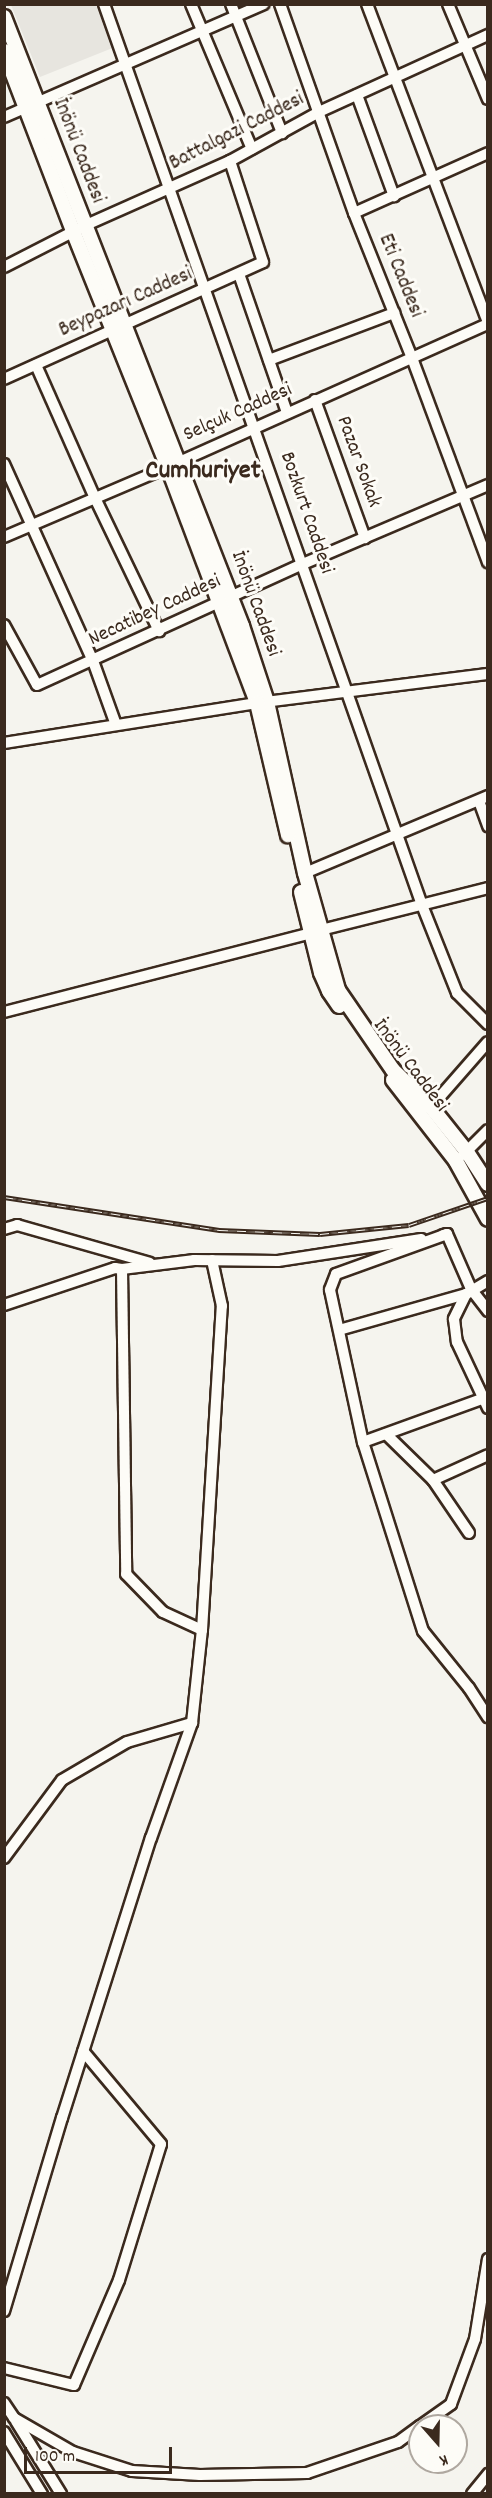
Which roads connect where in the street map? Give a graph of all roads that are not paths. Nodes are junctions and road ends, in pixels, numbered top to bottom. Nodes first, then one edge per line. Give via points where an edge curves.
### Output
1 (104, 4) edge
2 (191, 4) edge
3 (231, 4) edge
4 (264, 4) edge
5 (280, 4) edge
6 (367, 4) edge
7 (448, 4) edge
8 (4, 17) edge
9 (236, 17) junction
10 (203, 32) junction
11 (488, 35) edge
12 (464, 45) junction
13 (4, 51) edge
14 (125, 65) junction
15 (394, 78) junction
16 (357, 95) junction
17 (488, 99) edge
18 (32, 105) junction
19 (318, 112) junction
20 (4, 117) edge
21 (282, 133) junction
22 (252, 149) junction
23 (488, 153) edge
24 (230, 161) junction
25 (434, 179) junction
26 (169, 189) junction
27 (394, 196) junction
28 (354, 213) junction
29 (79, 229) junction
30 (4, 267) edge
31 (239, 274) junction
32 (205, 288) junction
33 (394, 313) junction
34 (488, 323) edge
35 (118, 327) junction
36 (412, 358) junction
37 (268, 360) junction
38 (36, 365) junction
39 (4, 380) edge
40 (315, 400) junction
41 (287, 413) junction
42 (255, 426) junction
43 (4, 464) edge
44 (173, 465) junction
45 (488, 485) edge
46 (462, 497) junction
47 (95, 498) junction
48 (33, 525) junction
49 (4, 537) edge
50 (365, 538) junction
51 (488, 562) edge
52 (303, 564) junction
53 (226, 600) junction
54 (4, 626) edge
55 (159, 631) junction
56 (93, 661) junction
57 (488, 674) edge
58 (348, 692) junction
59 (262, 702) junction
60 (116, 725) junction
61 (4, 743) edge
62 (483, 799) edge
63 (488, 826) edge
64 (397, 835) junction
65 (306, 873) junction
66 (488, 888) edge
67 (422, 905) junction
68 (316, 931) junction
69 (4, 1012) edge
70 (488, 1024) edge
71 (488, 1042) edge
72 (431, 1107) junction
73 (488, 1130) edge
74 (467, 1152) junction
75 (456, 1161) junction
76 (488, 1184) edge
77 (488, 1220) edge
78 (4, 1229) edge
79 (447, 1234) junction
80 (212, 1260) junction
81 (153, 1264) junction
82 (122, 1269) junction
83 (488, 1281) edge
84 (469, 1292) junction
85 (4, 1305) edge
86 (488, 1311) edge
87 (339, 1330) junction
88 (485, 1403) edge
89 (387, 1434) junction
90 (363, 1442) junction
91 (488, 1455) edge
92 (433, 1480) junction
93 (469, 1533) dead end
94 (202, 1630) junction
95 (488, 1718) edge
96 (192, 1723) junction
97 (4, 1858) edge
98 (83, 2051) junction
99 (488, 2259) edge
100 (4, 2311) edge
101 (4, 2368) edge
102 (4, 2403) edge
103 (437, 2414) edge
104 (14, 2418) junction
105 (4, 2432) edge
106 (408, 2435) edge
107 (488, 2474) edge
108 (42, 2493) edge
109 (61, 2493) edge
110 (472, 2493) edge

1 - 14 street, Bozkurt Caddesi
2 - 10 street
3 - 9 street
4 - 9 street
5 - 19 street, Eti Caddesi
6 - 15 street
7 - 12 street
8 - 18 main road, İnönü Caddesi
9 - 10 street
9 - 21 street
10 - 14 street
10 - 22 street
11 - 12 street, Battalgazi Caddesi
12 - 15 street, Battalgazi Caddesi
12 - 17 street
13 - 18 main road, İnönü Caddesi
14 - 18 street
14 - 26 street, Bozkurt Caddesi
15 - 16 street, Battalgazi Caddesi
15 - 25 street
16 - 19 street, Battalgazi Caddesi
16 - 27 street
18 - 20 street
18 - 29 main road, İnönü Caddesi
19 - 21 street, Battalgazi Caddesi
19 - 28 street, Eti Caddesi
21 - 22 street, Battalgazi Caddesi
22 - 24 street, Battalgazi Caddesi
23 - 25 street
24 - 26 street, Battalgazi Caddesi
24 - 31 street, Beypazarı Caddesi via 263,262
25 - 27 street
25 - 34 street
26 - 29 street, Battalgazi Caddesi
26 - 32 street, Bozkurt Caddesi
27 - 28 street
28 - 33 street, Eti Caddesi
29 - 30 street, Battalgazi Caddesi
29 - 35 main road, İnönü Caddesi
31 - 32 street, Beypazarı Caddesi
31 - 37 street
32 - 35 street, Beypazarı Caddesi
32 - 42 street, Bozkurt Caddesi
33 - 36 street, Eti Caddesi
33 - 37 street
34 - 36 street, Selçuk Caddesi
35 - 38 street, Beypazarı Caddesi
35 - 44 main road, İnönü Caddesi
36 - 40 street, Selçuk Caddesi
36 - 46 street, Eti Caddesi
37 - 41 street
38 - 39 street, Beypazarı Caddesi
38 - 47 street
40 - 41 street, Selçuk Caddesi
40 - 50 street, Pazar Sokak
41 - 42 street, Selçuk Caddesi
42 - 44 street, Selçuk Caddesi
42 - 52 street, Bozkurt Caddesi
43 - 48 street
44 - 47 street, Selçuk Caddesi
44 - 53 main road, İnönü Caddesi
45 - 46 street, Necatibey Caddesi
46 - 50 street, Necatibey Caddesi
46 - 51 street, Eti Caddesi
47 - 48 street, Selçuk Caddesi
47 - 55 street
48 - 49 street, Selçuk Caddesi
48 - 56 street
50 - 52 street, Necatibey Caddesi
52 - 53 street, Necatibey Caddesi
52 - 58 street, Bozkurt Caddesi
53 - 55 street, Necatibey Caddesi
53 - 59 main road, İnönü Caddesi
54 - 56 street, Necatibey Caddesi via 37,685
55 - 56 street, Necatibey Caddesi
56 - 60 street
57 - 58 street
58 - 59 street
58 - 64 street, Bozkurt Caddesi
59 - 60 street
59 - 65 main road, İnönü Caddesi
59 - 68 main road, İnönü Caddesi
60 - 61 street
62 - 63 street
62 - 64 street
64 - 65 street
64 - 67 street, Bozkurt Caddesi
65 - 68 main road, İnönü Caddesi
66 - 67 street
67 - 68 street
67 - 70 street, Bozkurt Caddesi via 457,993
68 - 69 street
68 - 72 main road, İnönü Caddesi via 338,990 393,1070
68 - 75 main road, İnönü Caddesi via 329,991
71 - 72 street
72 - 74 main road, İnönü Caddesi
73 - 74 street
74 - 75 street
74 - 76 main road, İnönü Caddesi
75 - 77 main road, İnönü Caddesi
78 - 81 street via 17,1225
79 - 80 street via 278,1261
79 - 84 street
79 - 87 street via 336,1274 330,1290
80 - 81 street
80 - 94 street via 222,1305
81 - 82 street
82 - 85 street
82 - 94 street via 126,1574 163,1612
83 - 84 street
84 - 86 street
84 - 87 street
84 - 88 street via 454,1319 457,1342
87 - 90 street
88 - 89 street
89 - 90 street
89 - 92 street
90 - 95 street via 423,1631
91 - 92 street
92 - 93 street
94 - 96 street
96 - 97 street via 127,1742 62,1780
96 - 98 street
98 - 100 street
98 - 101 street via 161,2144 119,2280 74,2385
99 - 103 street via 475,2339 451,2404
102 - 104 street
104 - 106 street via 73,2452 132,2471 200,2475 307,2473 398,2442
104 - 109 street
105 - 108 street
107 - 110 street

